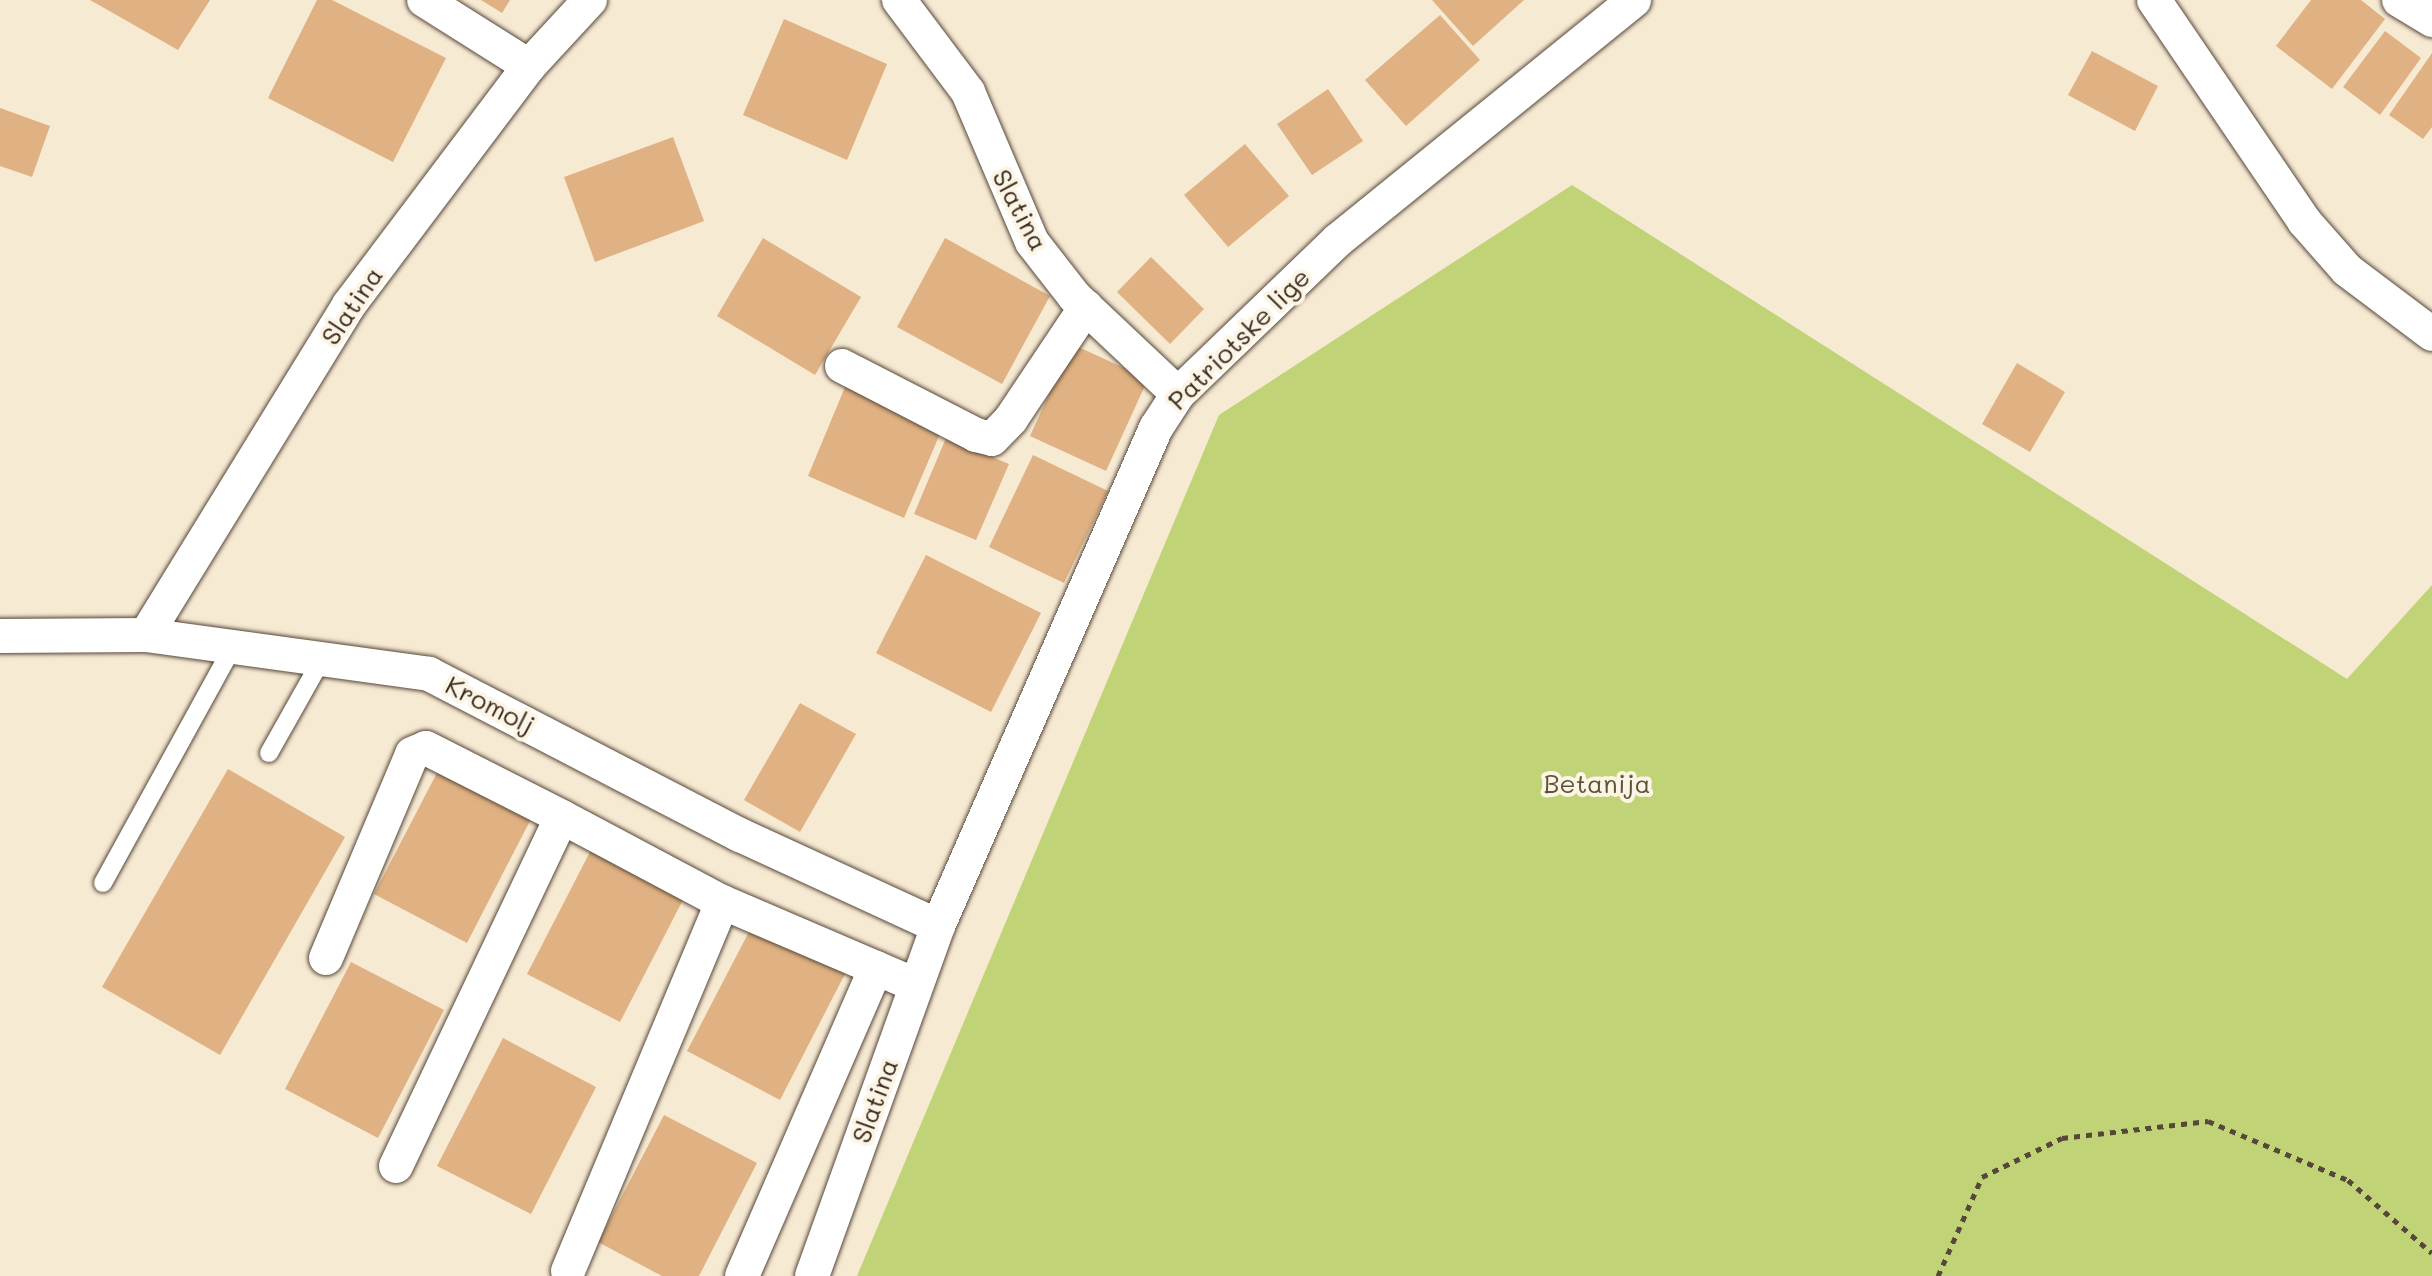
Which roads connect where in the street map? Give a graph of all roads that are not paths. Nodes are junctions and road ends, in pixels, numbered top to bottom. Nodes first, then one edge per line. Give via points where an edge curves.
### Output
1 (424, 0) edge
2 (590, 0) edge
3 (899, 0) edge
4 (1634, 0) edge
5 (2154, 0) edge
6 (2399, 0) edge
7 (2432, 20) edge
8 (529, 66) junction
9 (1086, 307) junction
10 (2432, 334) edge
11 (842, 366) dead end
12 (1178, 394) junction
13 (146, 635) junction
14 (0, 636) edge
15 (233, 647) junction
16 (322, 659) junction
17 (269, 753) dead end
18 (562, 817) junction
19 (103, 883) dead end
20 (722, 902) junction
21 (938, 926) junction
22 (326, 958) dead end
23 (876, 968) junction
24 (916, 985) junction
25 (396, 1166) dead end
26 (568, 1271) dead end
27 (742, 1276) edge
28 (812, 1276) edge

1 - 8 street
2 - 8 street, Slatina
3 - 9 street, Slatina via 968,92 1032,242
4 - 12 street, Patriotske lige via 1338,240
5 - 10 street via 2304,221 2347,270
6 - 7 street
8 - 13 street, Slatina via 349,305
9 - 11 street via 992,439
9 - 12 street, Slatina
12 - 21 street, Patriotske lige via 1156,428
13 - 14 street, Kromolj
13 - 15 street, Kromolj
15 - 16 street, Kromolj
15 - 19 lane
16 - 17 lane
16 - 21 street, Kromolj via 429,674 740,835
18 - 20 street
18 - 22 street via 426,748 412,754
18 - 25 street
20 - 23 street
20 - 26 street
21 - 24 street, Slatina
23 - 24 street
23 - 27 street
24 - 28 street, Slatina

